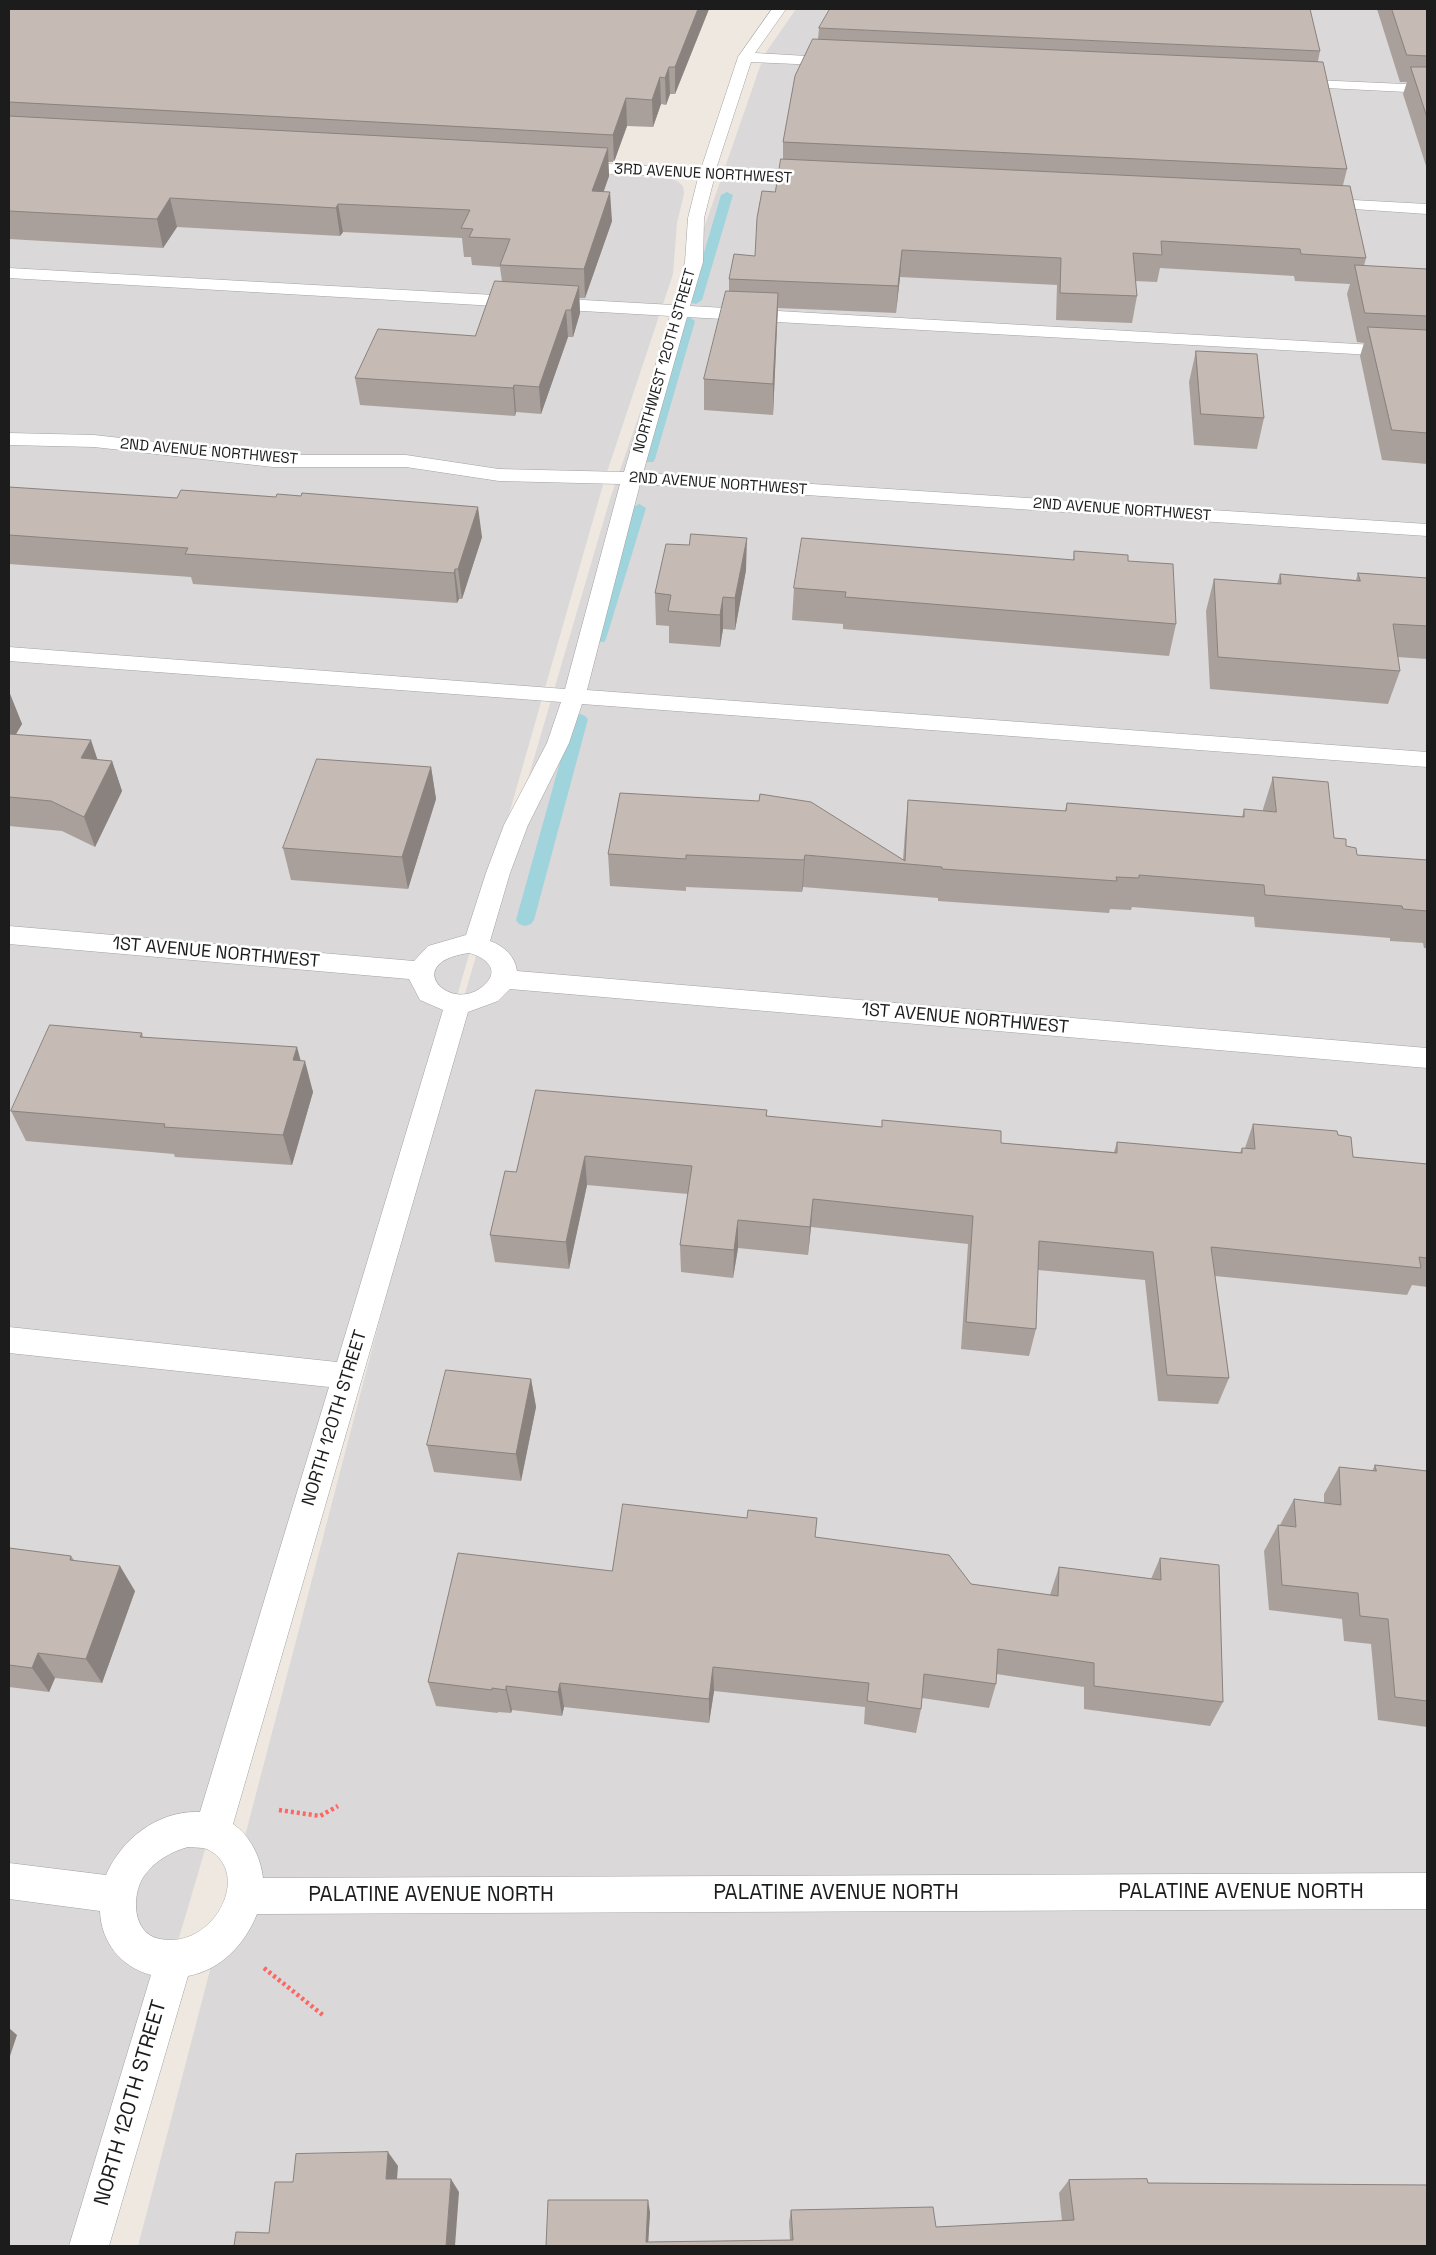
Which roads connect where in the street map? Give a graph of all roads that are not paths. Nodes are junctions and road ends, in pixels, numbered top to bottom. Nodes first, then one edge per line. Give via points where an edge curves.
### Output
1 (779, 9) edge
2 (745, 57) junction
3 (853, 62) edge
4 (1279, 82) edge
5 (1427, 89) edge
6 (558, 166) edge
7 (707, 174) junction
8 (828, 180) edge
9 (1299, 202) edge
10 (1427, 208) edge
11 (9, 273) edge
12 (679, 310) junction
13 (1427, 353) edge
14 (9, 439) edge
15 (632, 478) junction
16 (1427, 530) edge
17 (9, 654) edge
18 (574, 696) junction
19 (1427, 760) edge
20 (9, 935) edge
21 (476, 945) junction
22 (423, 971) junction
23 (502, 979) junction
24 (458, 1003) junction
25 (1427, 1058) edge
26 (9, 1340) edge
27 (347, 1376) junction
28 (212, 1833) junction
29 (9, 1881) edge
30 (1427, 1891) edge
31 (119, 1895) junction
32 (245, 1896) junction
33 (174, 1960) junction
34 (89, 2246) edge

1 - 2 street, NORTHWEST 120TH STREET
2 - 3 street
2 - 7 street, NORTHWEST 120TH STREET
4 - 5 street
6 - 7 street, 3RD AVENUE NORTHWEST
7 - 8 street, 3RD AVENUE NORTHWEST
7 - 12 street, NORTHWEST 120TH STREET via 696,218 694,262
9 - 10 street
11 - 12 street
12 - 13 street
12 - 15 street, NORTHWEST 120TH STREET
14 - 15 street, 2ND AVENUE NORTHWEST via 94,441 273,460 406,461 499,475
15 - 16 street, 2ND AVENUE NORTHWEST
15 - 18 street, NORTHWEST 120TH STREET
17 - 18 street
18 - 19 street
18 - 21 street, NORTHWEST 120TH STREET via 558,743 516,825
20 - 22 street, 1ST AVENUE NORTHWEST
21 - 22 street via 455,945 443,949 432,955
21 - 23 street via 500,958 504,967
22 - 24 street via 423,983 428,992 438,999
23 - 24 street via 490,994 478,1000
23 - 25 street, 1ST AVENUE NORTHWEST
24 - 27 street, NORTH 120TH STREET
26 - 27 street
27 - 28 street, NORTH 120TH STREET
28 - 31 street via 188,1829 167,1834 147,1847 130,1865
28 - 32 street via 225,1840 238,1855 246,1875
29 - 31 street
30 - 32 street, PALATINE AVENUE NORTH
31 - 33 street via 117,1907 121,1928 130,1944 146,1955 164,1961
32 - 33 street via 237,1917 224,1936 207,1951 185,1960
33 - 34 street, NORTH 120TH STREET

